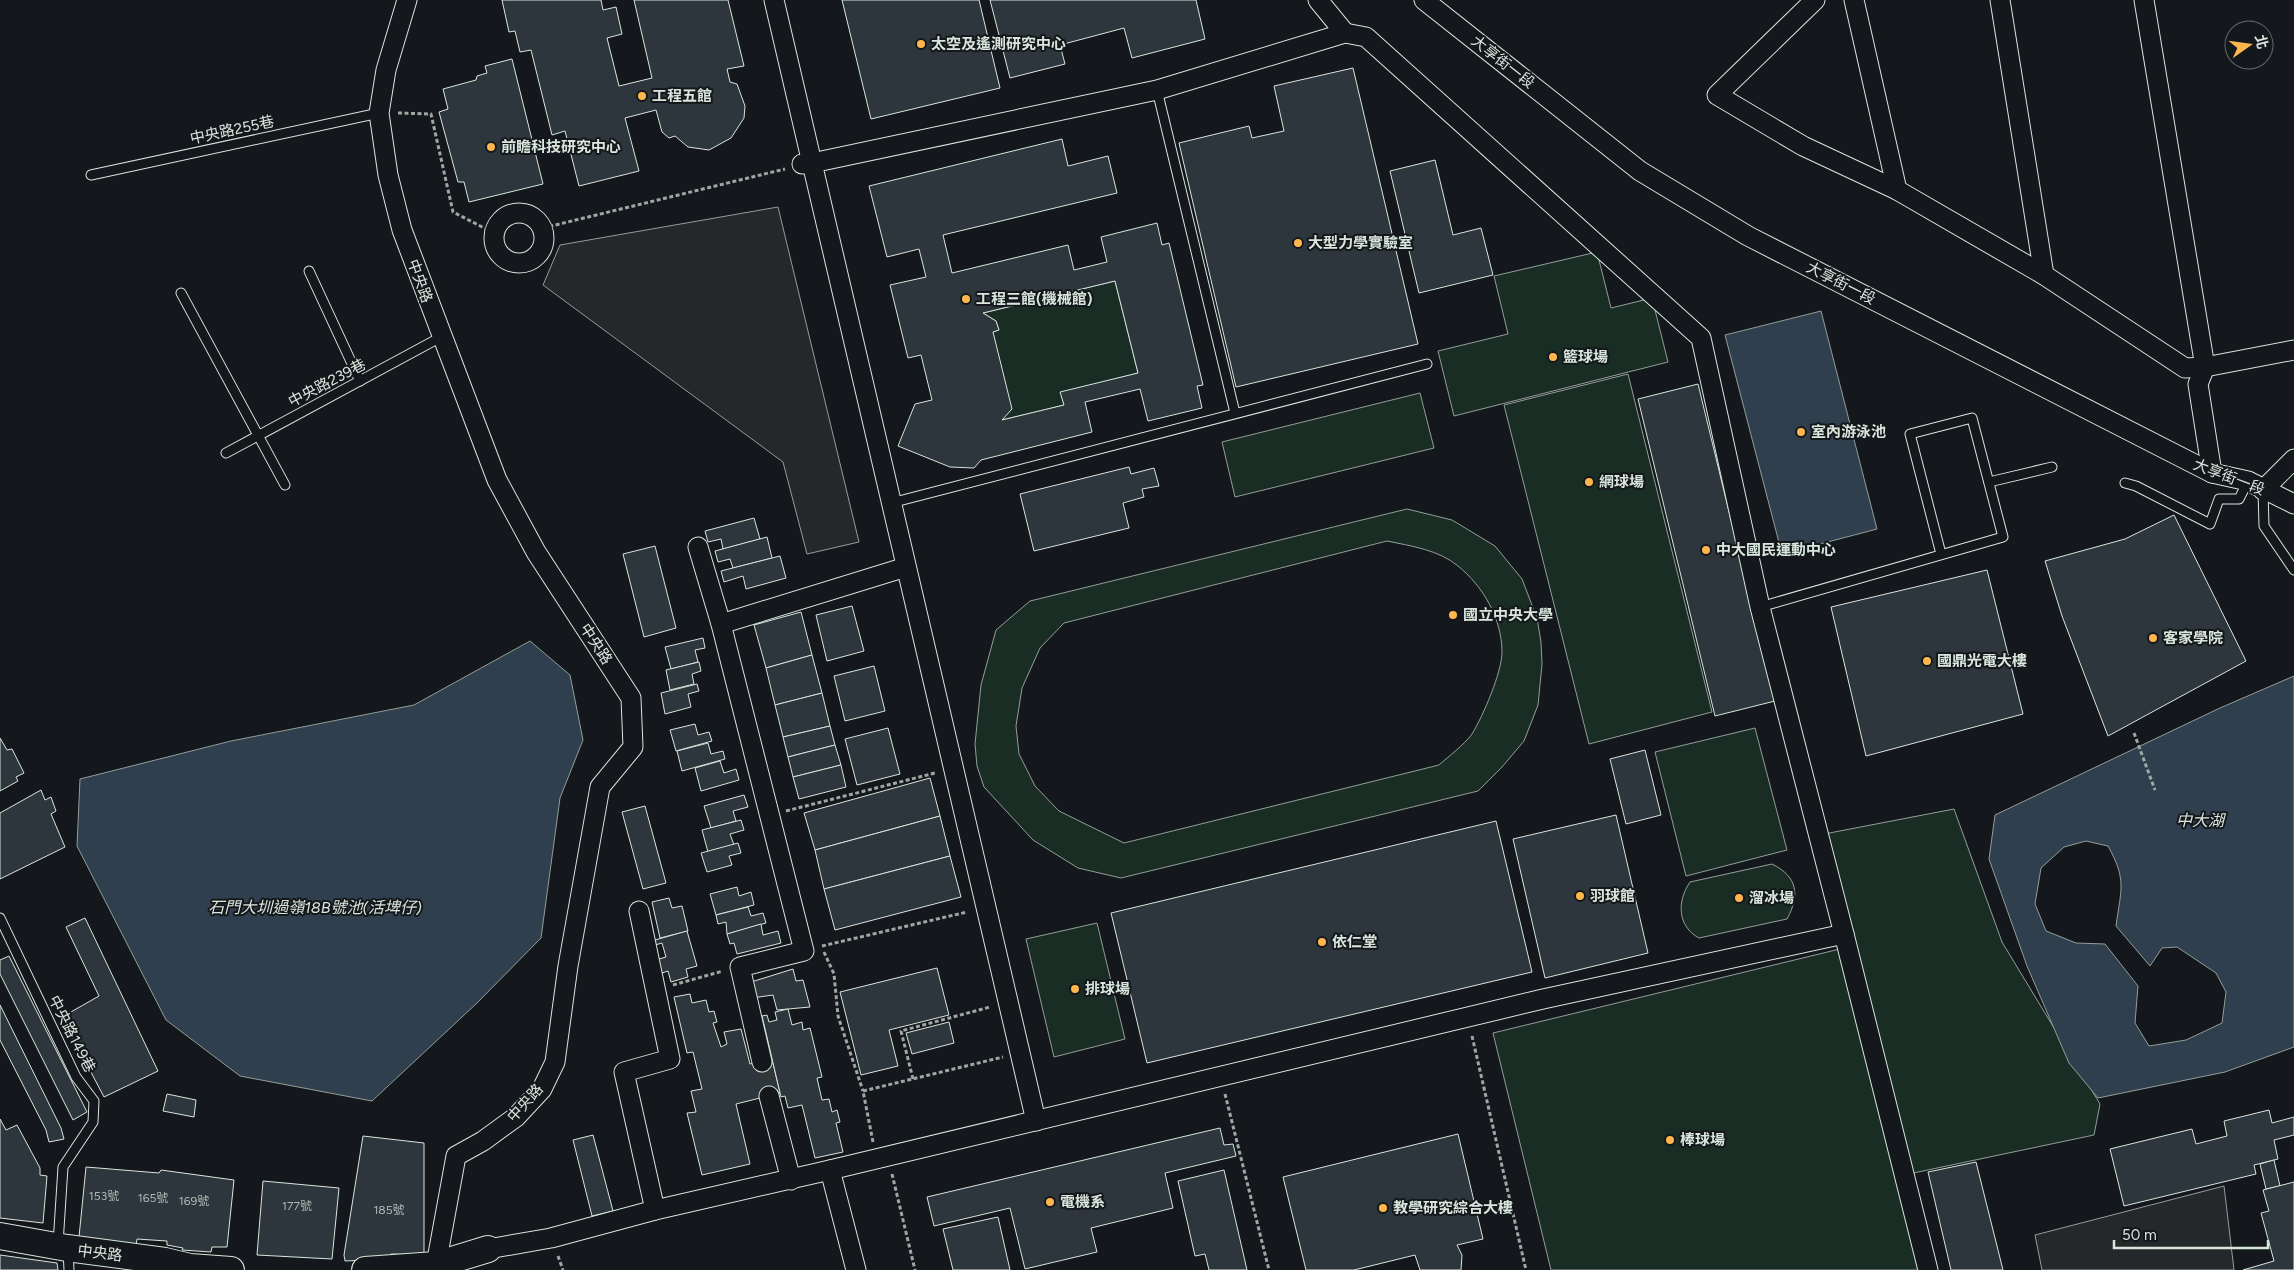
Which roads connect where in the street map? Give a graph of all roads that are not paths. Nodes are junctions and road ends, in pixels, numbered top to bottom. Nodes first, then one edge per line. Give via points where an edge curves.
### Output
1 (406, 0) edge
2 (774, 0) edge
3 (1319, 0) edge
4 (1424, 0) edge
5 (1815, 0) edge
6 (1854, 0) edge
7 (2000, 0) edge
8 (2144, 0) edge
9 (1345, 33) junction
10 (1157, 90) junction
11 (380, 113) junction
12 (807, 164) junction
13 (91, 174) dead end
14 (1897, 190) junction
15 (543, 228) joint
16 (309, 271) dead end
17 (2044, 275) junction
18 (181, 293) dead end
19 (441, 337) junction
20 (2294, 350) edge
21 (1427, 364) dead end
22 (2205, 367) junction
23 (360, 381) junction
24 (1235, 413) junction
25 (260, 435) junction
26 (226, 453) dead end
27 (2294, 459) edge
28 (2052, 467) dead end
29 (2212, 473) junction
30 (1989, 482) junction
31 (2124, 483) dead end
32 (285, 484) dead end
33 (2255, 486) junction
34 (891, 503) junction
35 (2294, 504) edge
36 (698, 547) dead end
37 (1941, 554) junction
38 (906, 567) junction
39 (2294, 570) edge
40 (1760, 607) junction
41 (721, 624) junction
42 (639, 911) dead end
43 (0, 918) edge
44 (1844, 934) junction
45 (762, 1062) tunnel mouth
46 (770, 1096) tunnel mouth
47 (1036, 1121) junction
48 (830, 1170) junction
49 (791, 1180) junction
50 (655, 1210) junction
51 (0, 1236) edge
52 (488, 1249) joint
53 (65, 1255) edge
54 (436, 1266) junction
55 (190, 1268) edge
56 (231, 1270) edge
57 (365, 1270) edge
58 (856, 1270) edge
59 (1928, 1270) edge

1 - 11 street, 中央路 via 386,70
2 - 12 street
3 - 9 street
4 - 29 street, 大享街一段 via 1640,170 1748,236
5 - 14 street via 1717,95 1804,146
6 - 14 street
7 - 17 street
8 - 22 street
9 - 10 street
9 - 40 street via 1366,37 1701,338
10 - 12 street
10 - 24 lane
11 - 13 lane, 中央路255巷
11 - 19 street, 中央路 via 388,175 402,230
12 - 34 street
14 - 17 street
15 - 15 street via 545,236 536,257 522,264 500,256 494,233 502,219 516,213 532,216
16 - 23 lane
17 - 22 street via 2185,368
18 - 25 lane
19 - 23 lane, 中央路239巷
19 - 54 street, 中央路 via 497,480 536,552 631,698 633,747 600,787 568,966 555,1062 542,1089 516,1117 456,1156
20 - 22 street
21 - 24 lane
22 - 29 street via 2198,384
23 - 25 lane, 中央路239巷
24 - 34 lane
25 - 26 lane, 中央路239巷
25 - 32 lane
27 - 33 street
28 - 30 lane
29 - 33 street, 大享街一段
30 - 37 lane via 2003,537
30 - 37 lane via 1972,418 1910,434
31 - 33 lane via 2210,524 2219,499 2239,499
33 - 35 street, 大享街一段
33 - 39 lane via 2264,526
34 - 38 street
36 - 41 street
37 - 40 lane
38 - 41 street
38 - 47 street
40 - 44 street
41 - 45 street via 769,816 813,948 740,966
42 - 50 street via 670,1059 624,1072
43 - 53 lane, 中央路149巷 via 76,1077 94,1101 93,1122 64,1167
44 - 47 street via 1543,999
44 - 59 street
46 - 49 street
47 - 48 street
48 - 49 street
48 - 58 street
49 - 50 street
50 - 52 street via 551,1238
51 - 53 street, 中央路
52 - 54 street
53 - 55 street, 中央路 via 165,1261
54 - 57 street
55 - 56 street, 中央路

